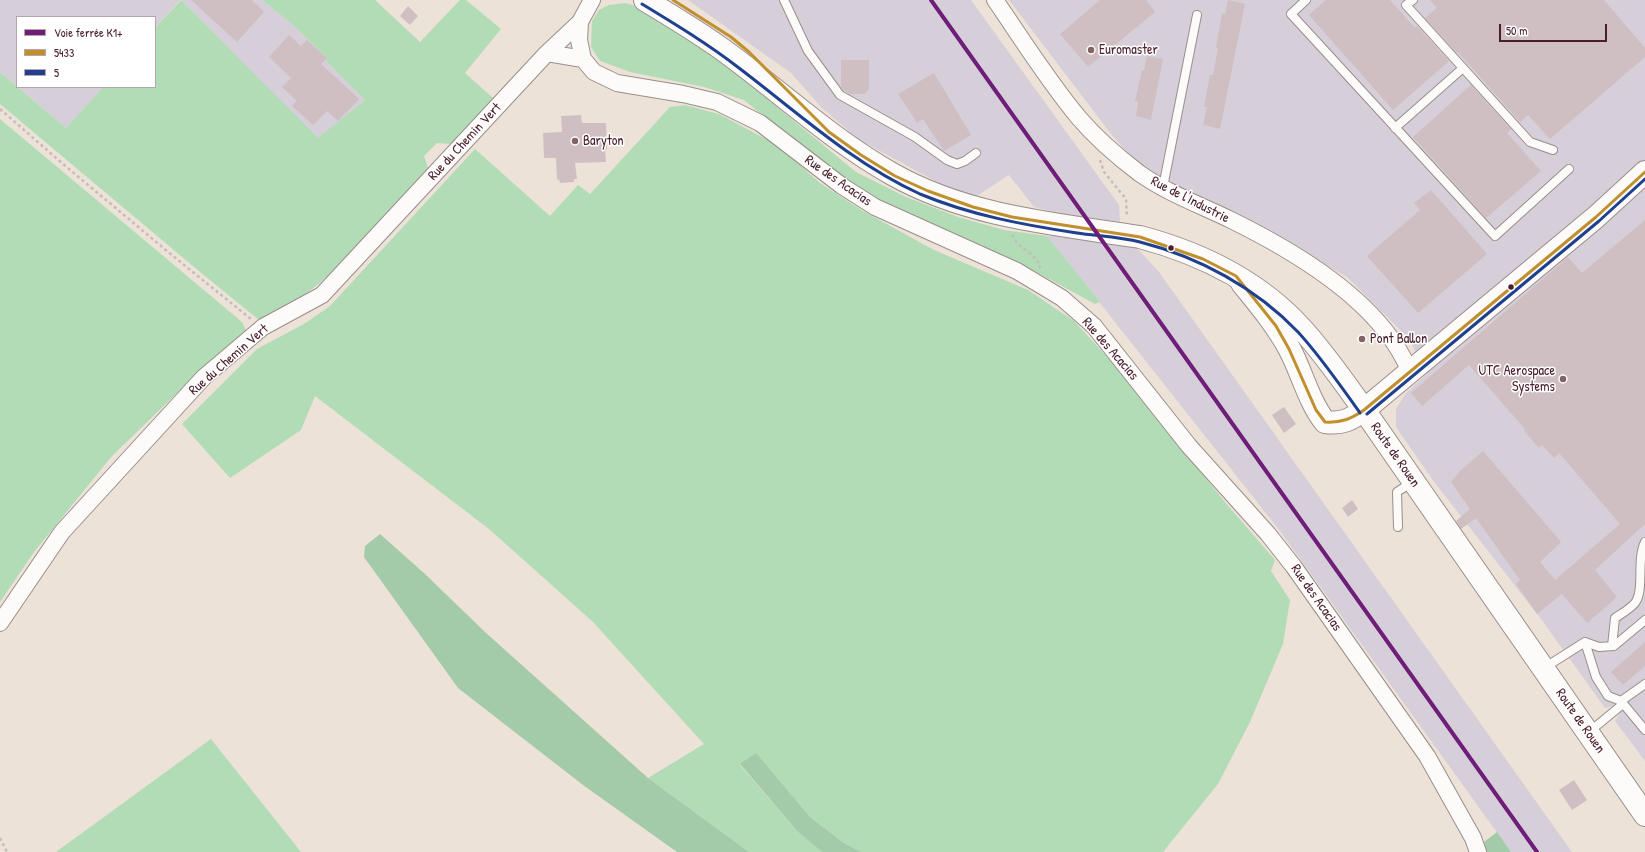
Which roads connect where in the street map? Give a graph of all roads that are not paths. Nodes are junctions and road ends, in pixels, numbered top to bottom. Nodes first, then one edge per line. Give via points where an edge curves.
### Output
1 (592, 0) edge
2 (645, 0) edge
3 (673, 0) edge
4 (784, 0) edge
5 (995, 0) edge
6 (1306, 0) edge
7 (1413, 0) edge
8 (1196, 15) dead end
9 (580, 22) junction
10 (547, 52) junction
11 (583, 59) junction
12 (1462, 68) junction
13 (1395, 128) junction
14 (830, 132) junction
15 (1553, 150) dead end
16 (976, 153) dead end
17 (1569, 169) dead end
18 (1645, 172) edge
19 (1645, 177) edge
20 (1163, 187) junction
21 (1624, 192) junction
22 (1236, 276) junction
23 (1410, 371) junction
24 (1364, 410) junction
25 (1413, 481) junction
26 (1398, 527) dead end
27 (1645, 542) edge
28 (1645, 620) edge
29 (0, 623) edge
30 (1585, 642) junction
31 (1612, 646) junction
32 (1544, 669) junction
33 (1645, 684) edge
34 (1622, 702) junction
35 (1645, 730) edge
36 (1588, 733) junction
37 (1645, 815) edge
38 (1478, 852) edge

1 - 9 street, Rue du Chemin Vert
2 - 14 main road, Route de Rouen via 719,46
3 - 14 main road, Route de Rouen via 718,28 749,52
4 - 16 lane via 808,51 840,95 915,137 947,160 957,164
5 - 20 street, Rue de l'Industrie via 1079,118 1111,150 1141,174
6 - 13 lane via 1291,14
7 - 12 lane via 1406,5
8 - 20 lane
9 - 10 street, Rue du Chemin Vert
9 - 11 street via 579,40
10 - 11 street
10 - 29 street, Rue du Chemin Vert via 322,295 263,327 204,377 62,532
11 - 38 street, Rue des Acacias via 594,72 617,83 717,102 760,123 842,186 875,207 1017,271 1062,298 1094,326 1189,446 1294,567 1427,756 1473,838
12 - 13 lane
12 - 15 lane via 1530,142
13 - 17 lane via 1495,236
14 - 22 main road, Route de Rouen via 860,155 895,176 1012,225 1140,237 1204,259
18 - 21 main road
19 - 21 main road
20 - 23 street, Rue de l'Industrie via 1237,224 1315,268 1362,306 1391,337
21 - 23 main road
22 - 24 main road, Route de Rouen via 1265,295 1301,328
22 - 24 main road via 1276,326 1316,410 1325,422 1339,423 1352,419
23 - 24 main road
24 - 25 main road, Route de Rouen
25 - 26 lane via 1397,492
25 - 32 main road, Route de Rouen
27 - 31 lane via 1639,560 1639,593 1635,602 1615,618
28 - 31 lane
30 - 31 lane via 1599,647
30 - 32 lane
30 - 34 lane via 1596,677 1608,696
32 - 36 main road, Route de Rouen
33 - 34 lane
34 - 35 lane
34 - 36 lane
36 - 37 main road, Route de Rouen

